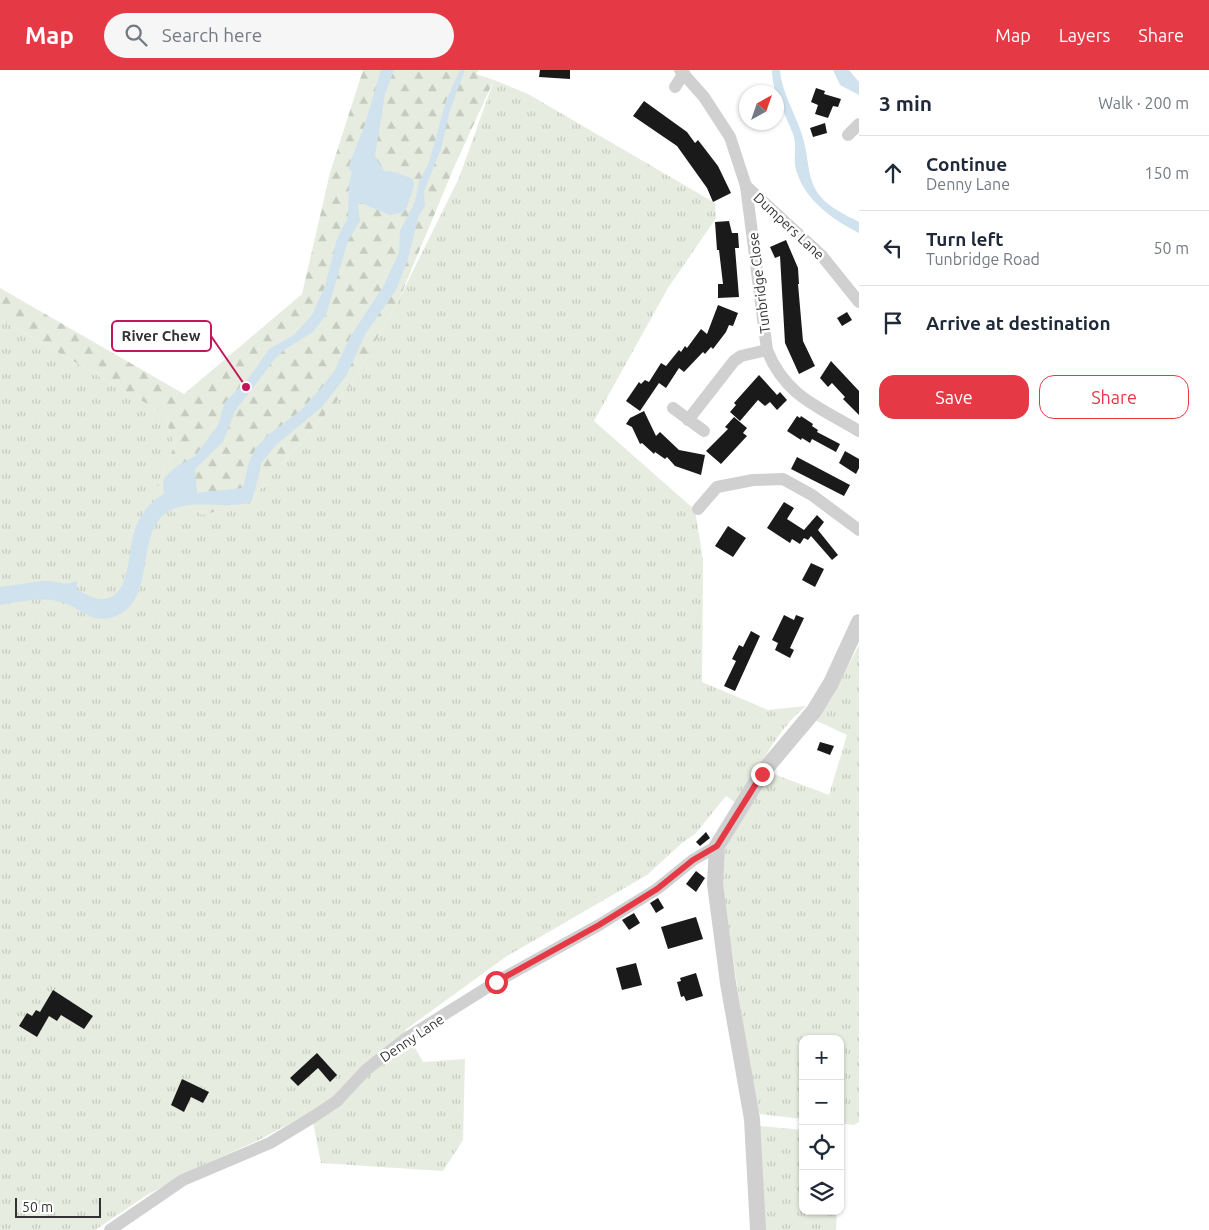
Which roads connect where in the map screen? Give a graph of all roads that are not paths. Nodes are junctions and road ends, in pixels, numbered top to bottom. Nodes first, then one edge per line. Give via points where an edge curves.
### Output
1 (682, 72) edge
2 (675, 87) dead end
3 (859, 124) edge
4 (848, 135) dead end
5 (746, 186) junction
6 (859, 302) edge
7 (767, 350) junction
8 (673, 408) dead end
9 (688, 420) junction
10 (704, 431) dead end
11 (859, 431) edge
12 (698, 509) dead end
13 (859, 530) edge
14 (859, 622) edge
15 (717, 846) junction
16 (110, 1230) edge
17 (758, 1230) edge

1 - 2 street
1 - 5 street, Dumpers Lane via 704,97 730,137
3 - 4 street
5 - 6 street, Dumpers Lane via 822,256
5 - 7 street, Tunbridge Close
7 - 9 street, Tunbridge Close via 734,360
7 - 11 street, Tunbridge Close via 781,378 797,394
8 - 9 street
9 - 10 street
12 - 13 street via 717,487 753,480 783,479 812,495
14 - 15 street via 831,683 814,711 762,774
15 - 16 street, Denny Lane via 649,894 496,982 406,1039 366,1070 337,1101 313,1117 270,1143 184,1180
15 - 17 street via 715,884 728,983 752,1118

